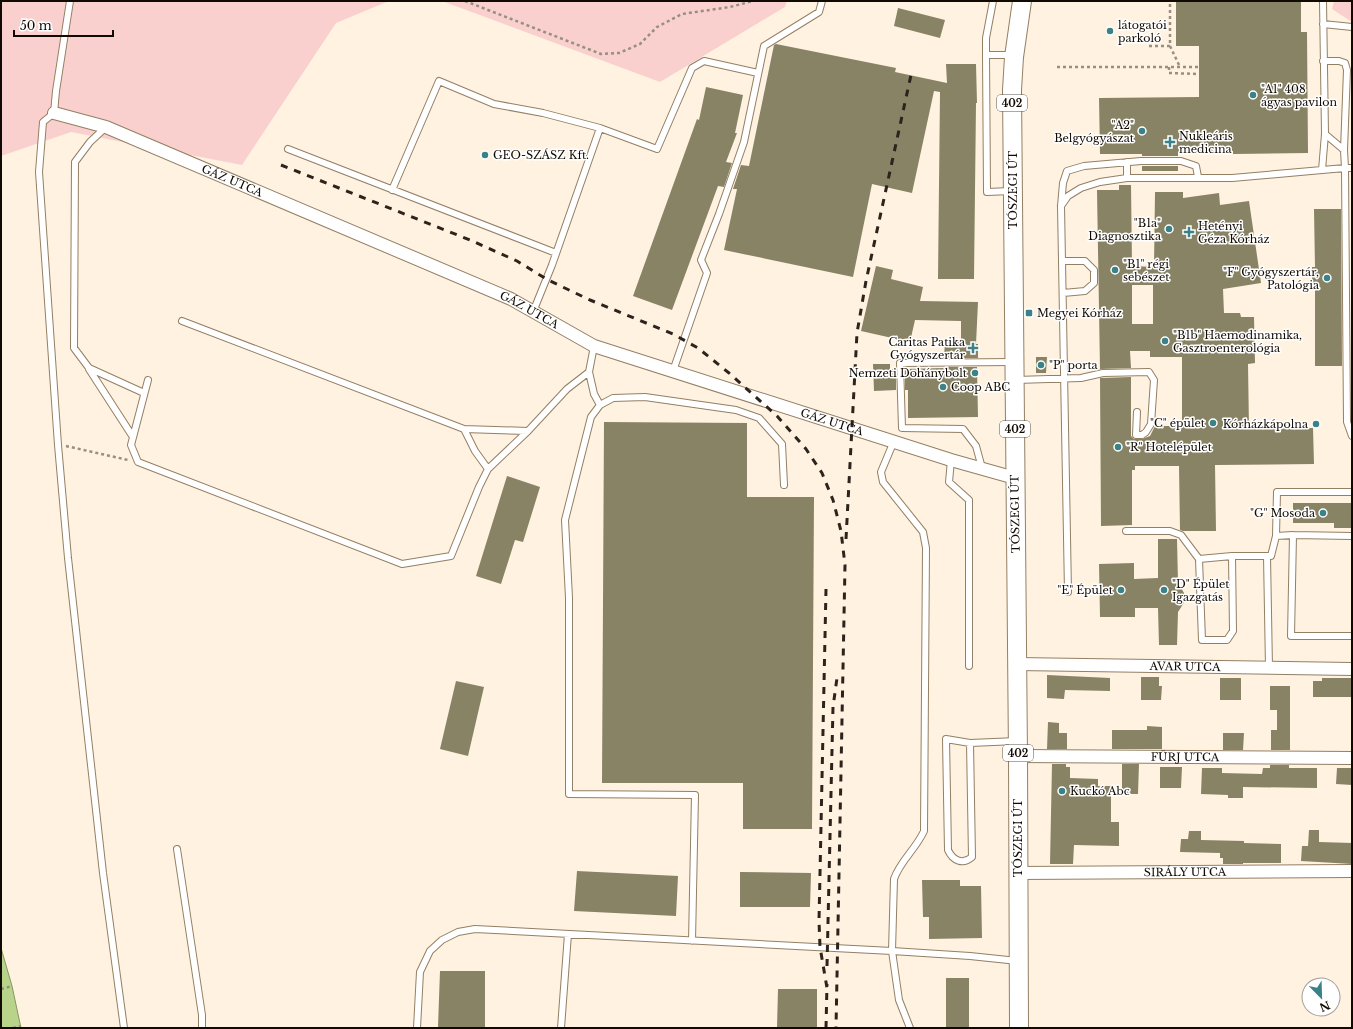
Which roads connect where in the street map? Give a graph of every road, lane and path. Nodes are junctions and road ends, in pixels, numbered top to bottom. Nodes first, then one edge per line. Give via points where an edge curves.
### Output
1 (70, 1) edge
2 (466, 1) edge
3 (753, 1) edge
4 (822, 1) edge
5 (993, 1) edge
6 (1022, 1) edge
7 (1170, 1) edge
8 (1322, 1) edge
9 (1323, 24) junction
10 (1352, 27) edge
11 (1149, 46) dead end
12 (1170, 46) junction
13 (986, 55) junction
14 (1014, 56) junction
15 (1324, 61) junction
16 (1169, 66) junction
17 (1057, 67) dead end
18 (1180, 67) junction
19 (1199, 67) dead end
20 (758, 73) junction
21 (1198, 74) dead end
22 (54, 112) junction
23 (106, 127) junction
24 (600, 128) junction
25 (1325, 134) junction
26 (288, 149) dead end
27 (1344, 150) junction
28 (1127, 162) junction
29 (1345, 168) junction
30 (1352, 168) edge
31 (1322, 170) junction
32 (1198, 177) junction
33 (1127, 178) junction
34 (392, 190) junction
35 (1013, 191) junction
36 (1061, 206) junction
37 (556, 253) junction
38 (1062, 260) junction
39 (1063, 293) junction
40 (533, 312) junction
41 (182, 321) dead end
42 (594, 346) junction
43 (1014, 362) junction
44 (89, 368) junction
45 (673, 371) junction
46 (589, 372) junction
47 (1065, 379) junction
48 (148, 380) dead end
49 (1015, 380) junction
50 (144, 393) junction
51 (600, 405) junction
52 (1137, 412) dead end
53 (464, 429) junction
54 (528, 431) junction
55 (1352, 436) edge
56 (133, 437) junction
57 (894, 440) junction
58 (58, 445) junction
59 (951, 460) junction
60 (138, 462) junction
61 (982, 468) junction
62 (488, 469) junction
63 (1015, 478) junction
64 (784, 484) dead end
65 (1352, 492) edge
66 (1126, 531) dead end
67 (1293, 535) junction
68 (1276, 536) junction
69 (1352, 536) edge
70 (1232, 556) junction
71 (1267, 556) junction
72 (1198, 558) junction
73 (1068, 592) dead end
74 (1352, 636) edge
75 (1017, 664) junction
76 (969, 666) dead end
77 (1269, 668) junction
78 (1352, 669) edge
79 (970, 742) junction
80 (1018, 749) junction
81 (1352, 758) edge
82 (177, 849) dead end
83 (1352, 871) edge
84 (1018, 873) junction
85 (568, 934) junction
86 (692, 941) junction
87 (892, 951) junction
88 (1019, 962) junction
89 (12, 986) dead end
90 (1, 990) edge
91 (21, 1026) dead end
92 (13, 1028) edge
93 (124, 1028) edge
94 (202, 1028) edge
95 (417, 1028) edge
96 (561, 1028) edge
97 (910, 1028) edge
98 (1019, 1028) edge

1 - 22 lane
2 - 3 path via 601,54 619,53 640,44 656,27 682,14
4 - 20 lane via 819,12 764,46
5 - 13 lane via 986,38
6 - 14 main road, TÓSZEGI ÚT / 402
7 - 12 path
8 - 9 lane
9 - 10 lane
9 - 15 lane
11 - 12 path
12 - 18 path
13 - 14 lane
13 - 35 lane via 987,192
14 - 35 main road, TÓSZEGI ÚT / 402
15 - 25 lane
15 - 27 lane via 1345,63 1347,70
16 - 17 path
16 - 18 path
16 - 21 path via 1169,73
18 - 19 path
20 - 24 lane via 704,61 692,68 657,148
20 - 45 lane via 744,142 701,260 707,273
22 - 23 street, GÁZ UTCA
22 - 58 lane via 43,122 40,172
23 - 40 street, GÁZ UTCA via 511,299
23 - 44 lane via 90,142 75,162 74,348
24 - 34 lane via 494,104 439,81
24 - 37 lane
25 - 27 lane
25 - 31 lane
26 - 34 lane
27 - 29 lane
28 - 32 lane via 1181,161 1196,166
28 - 33 lane
28 - 36 lane via 1084,166 1067,171
29 - 30 lane
29 - 31 lane
29 - 55 lane via 1347,422
31 - 32 lane via 1232,178
32 - 33 lane
33 - 36 lane via 1081,188 1068,196
34 - 37 lane
35 - 43 main road, TÓSZEGI ÚT / 402
36 - 38 lane
37 - 40 lane
38 - 39 lane
38 - 39 lane via 1085,261 1094,270 1094,283 1085,291
39 - 47 lane
40 - 42 street, GÁZ UTCA
41 - 53 lane
42 - 45 street, GÁZ UTCA
42 - 46 lane
43 - 49 main road, TÓSZEGI ÚT / 402
43 - 61 lane via 900,363 902,428 963,429 976,446
44 - 50 lane
44 - 56 lane
45 - 57 street, GÁZ UTCA
46 - 51 lane via 594,394
46 - 54 lane via 567,390
47 - 49 lane
47 - 52 lane via 1104,373 1149,372 1154,380 1151,424 1142,435 1136,435
47 - 73 lane
48 - 50 lane
49 - 63 main road, TÓSZEGI ÚT / 402
50 - 56 lane
51 - 64 lane via 613,398 645,397 736,410 759,418 782,444
51 - 86 lane via 591,417 565,520 569,598 569,794 695,795
53 - 54 lane
53 - 62 lane
54 - 62 lane
56 - 60 lane via 130,445
57 - 59 street, GÁZ UTCA
57 - 87 lane via 881,472 883,482 923,532 926,548 924,831 919,842 896,871
58 - 60 path
58 - 93 lane via 102,866
59 - 61 street, GÁZ UTCA
59 - 76 lane via 950,482 969,500
60 - 62 lane via 402,564 451,556
61 - 63 street, GÁZ UTCA
63 - 75 main road, TÓSZEGI ÚT / 402
65 - 68 lane via 1277,492
66 - 72 lane via 1170,531 1181,535
67 - 68 lane
67 - 69 lane
67 - 74 lane via 1291,636
68 - 71 lane via 1271,556
70 - 71 lane
70 - 72 lane
70 - 72 lane via 1234,631 1227,640 1202,640
71 - 77 lane
75 - 77 street, AVAR UTCA
75 - 80 main road, TÓSZEGI ÚT / 402
77 - 78 street, AVAR UTCA
79 - 79 lane via 946,739 948,850 954,859 964,862 972,858
79 - 80 lane
80 - 81 street, FÜRJ UTCA
80 - 84 main road, TÓSZEGI ÚT / 402
82 - 94 lane
83 - 84 street, SIRÁLY UTCA
84 - 88 main road, TÓSZEGI ÚT / 402
85 - 86 lane
85 - 95 lane via 476,929 458,932 442,940 430,951 420,972
85 - 96 lane
86 - 87 lane
87 - 88 lane
87 - 97 lane via 899,1000
88 - 98 main road, TÓSZEGI ÚT / 402
89 - 90 path
91 - 92 path

